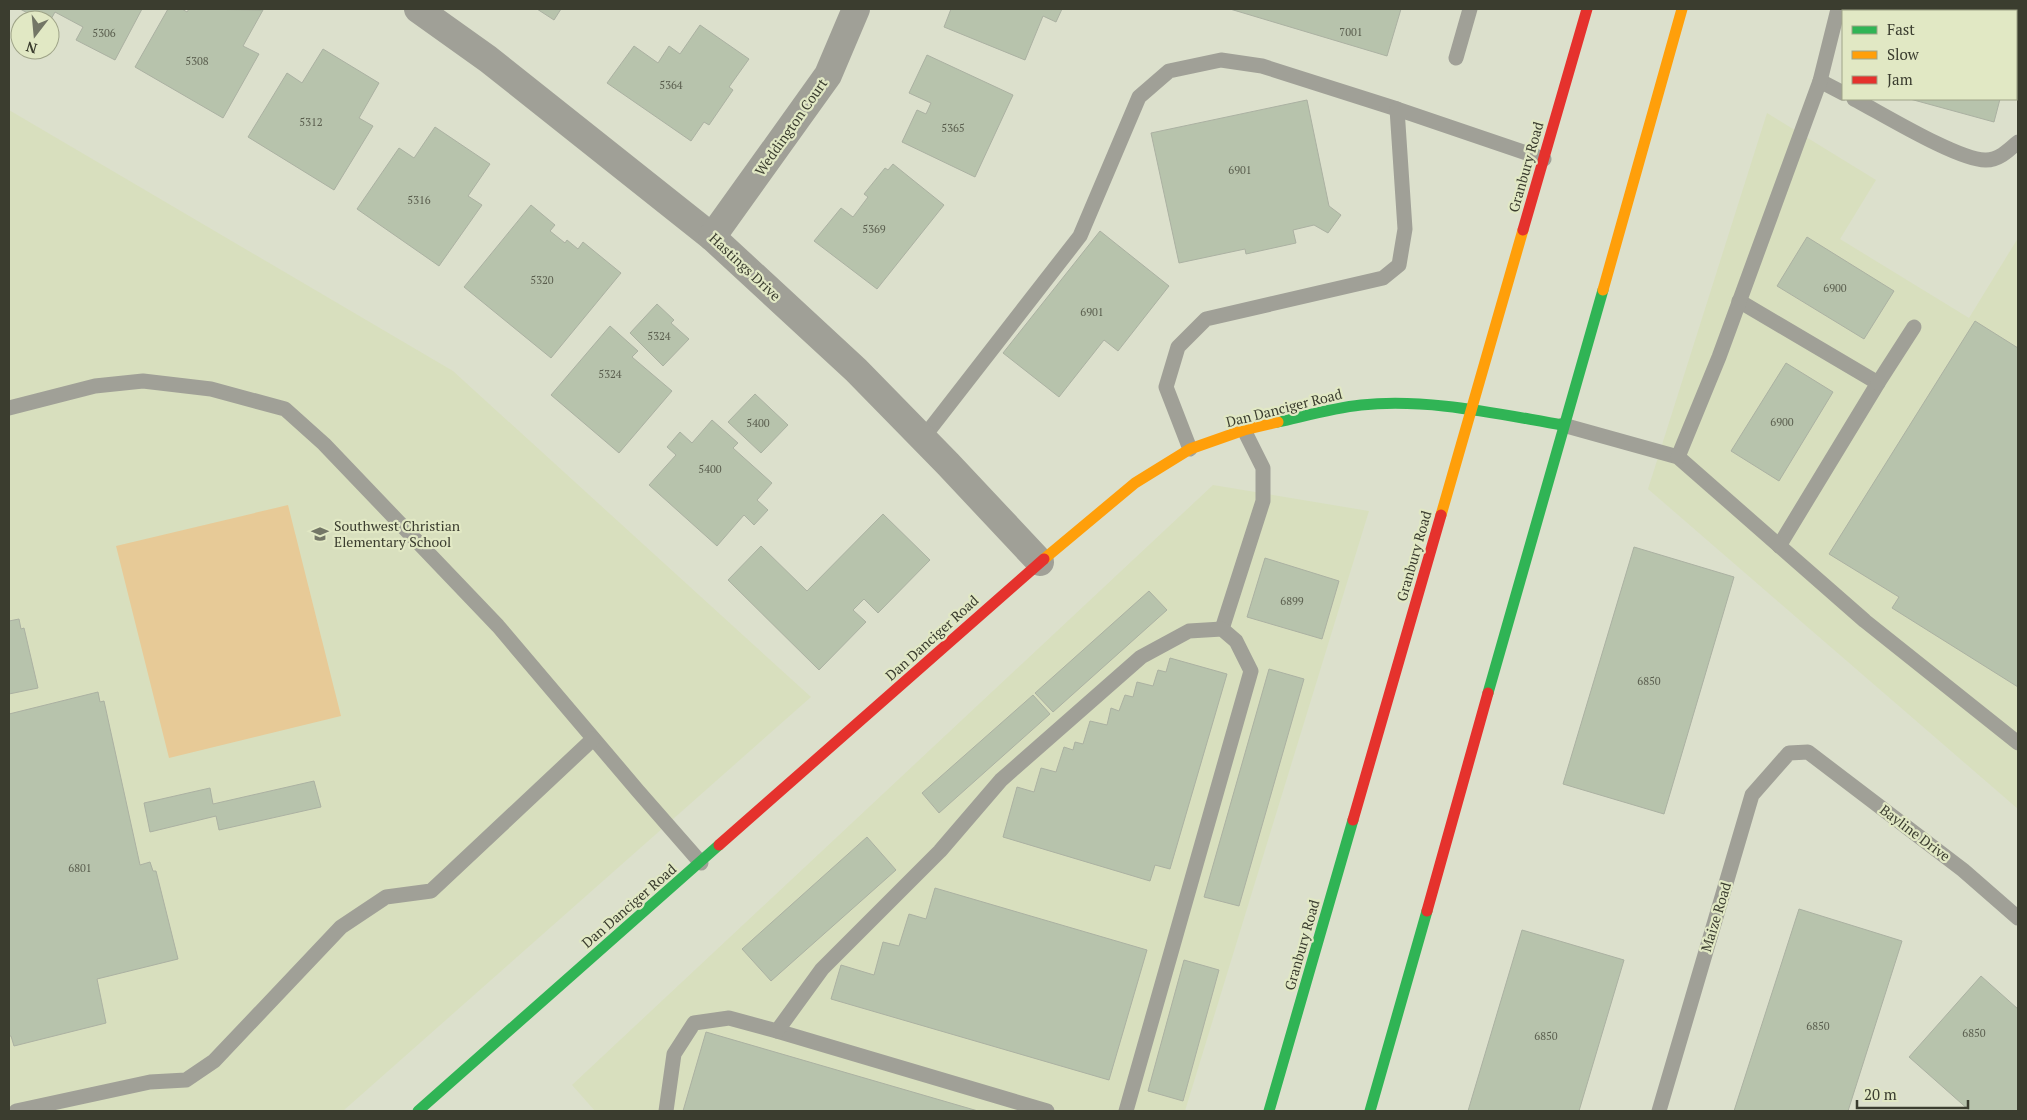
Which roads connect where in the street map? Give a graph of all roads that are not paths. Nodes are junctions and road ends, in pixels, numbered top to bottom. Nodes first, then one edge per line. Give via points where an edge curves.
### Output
1 (418, 9) edge
2 (856, 9) edge
3 (1470, 9) edge
4 (1587, 9) edge
5 (1682, 9) edge
6 (1838, 9) edge
7 (1456, 58) dead end
8 (1820, 81) junction
9 (1842, 92) edge
10 (1856, 100) edge
11 (1397, 109) junction
12 (2018, 142) edge
13 (1544, 159) junction
14 (712, 237) junction
15 (1739, 302) junction
16 (1914, 326) dead end
17 (1878, 383) junction
18 (9, 408) edge
19 (1472, 410) junction
20 (1563, 425) junction
21 (1244, 430) junction
22 (923, 438) junction
23 (1190, 449) junction
24 (1678, 457) junction
25 (1779, 546) junction
26 (1040, 562) junction
27 (1222, 629) junction
28 (593, 738) junction
29 (2018, 743) edge
30 (1808, 752) joint
31 (701, 863) junction
32 (2018, 918) edge
33 (777, 1031) junction
34 (16, 1111) edge
35 (418, 1111) edge
36 (666, 1111) edge
37 (1047, 1111) edge
38 (1126, 1111) edge
39 (1269, 1111) edge
40 (1370, 1111) edge
41 (1659, 1111) edge

1 - 14 street, Hastings Drive via 488,59
2 - 14 street, Weddington Court via 828,75
3 - 7 lane
4 - 13 main road, Granbury Road
5 - 20 main road
6 - 8 lane
8 - 9 lane
8 - 15 lane
10 - 12 lane via 1961,156 1986,160 2006,153
11 - 13 lane
11 - 22 lane via 1262,66 1221,60 1169,72 1139,98 1080,236
11 - 23 lane via 1405,229 1399,265 1383,278 1206,319 1178,347 1166,387
13 - 19 main road, Granbury Road
14 - 22 street, Hastings Drive via 856,370
15 - 17 lane
15 - 24 lane
16 - 17 lane
17 - 25 lane
18 - 28 lane via 95,386 142,381 211,389 285,409 324,444 498,626
19 - 20 main road, Dan Danciger Road
19 - 21 main road, Dan Danciger Road via 1416,404 1361,405
19 - 39 main road, Granbury Road
20 - 24 lane
20 - 40 main road
21 - 23 main road, Dan Danciger Road
21 - 27 lane via 1263,468 1263,502
22 - 26 street, Hastings Drive
23 - 26 main road, Dan Danciger Road via 1135,483
24 - 25 lane
25 - 29 lane via 1865,621
26 - 31 main road, Dan Danciger Road
27 - 33 lane via 1189,632 1141,657 1001,780 940,851 822,969
27 - 38 lane via 1236,641 1251,670
28 - 31 lane
28 - 34 lane via 431,891 386,897 341,927 214,1061 186,1080 150,1082
30 - 32 lane, Bayline Drive via 1963,870
30 - 41 lane, Maize Road via 1789,753 1752,795
31 - 35 main road, Dan Danciger Road
33 - 36 lane via 729,1018 694,1023 674,1054
33 - 37 lane

